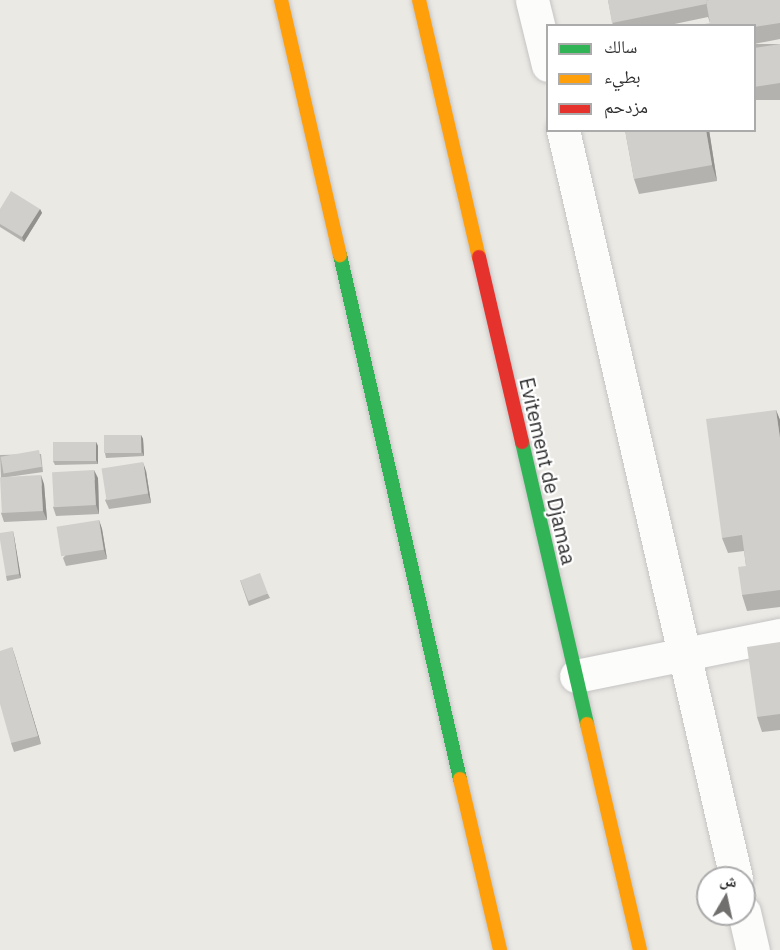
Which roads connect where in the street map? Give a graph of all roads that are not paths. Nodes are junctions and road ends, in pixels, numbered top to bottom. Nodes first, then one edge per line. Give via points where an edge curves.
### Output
1 (281, 0) edge
2 (419, 0) edge
3 (532, 0) edge
4 (546, 57) edge
5 (562, 132) edge
6 (780, 635) edge
7 (684, 656) junction
8 (576, 676) junction
9 (733, 866) edge
10 (747, 926) edge
11 (500, 950) edge
12 (639, 950) edge
13 (753, 950) edge

1 - 11 main road
2 - 8 main road, Evitement de Djamaa
3 - 4 street
5 - 7 street
6 - 7 street
7 - 8 street
7 - 9 street
8 - 12 main road, Evitement de Djamaa
10 - 13 street

